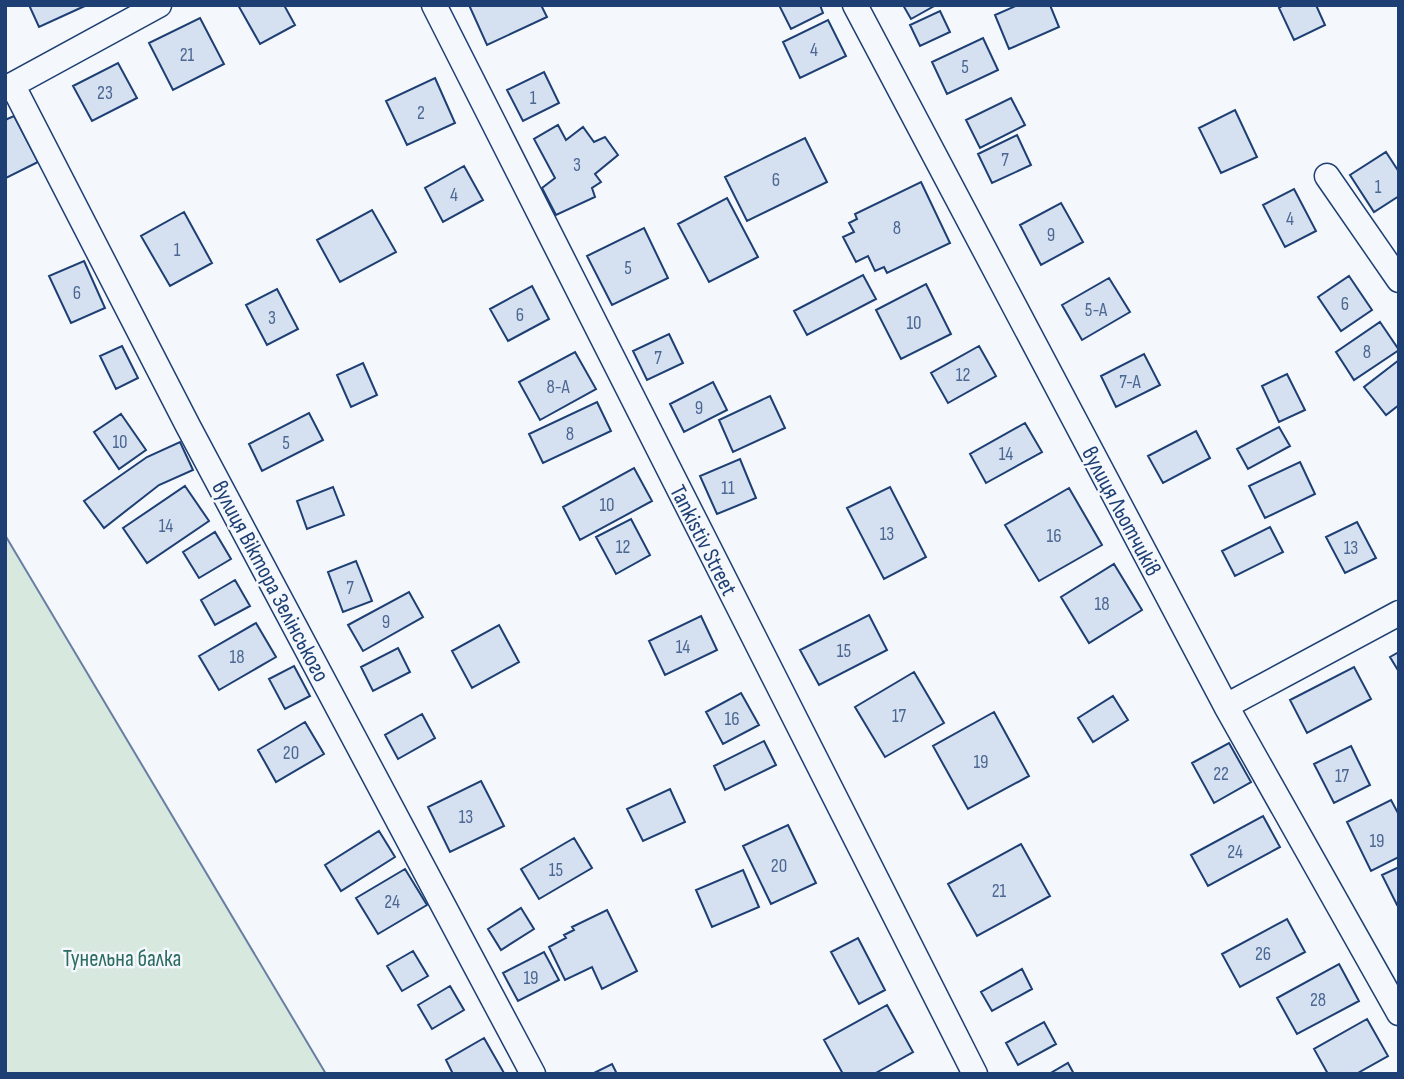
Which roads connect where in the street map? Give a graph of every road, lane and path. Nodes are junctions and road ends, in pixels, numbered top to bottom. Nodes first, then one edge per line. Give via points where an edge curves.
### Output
1 (159, 5) edge
2 (434, 5) edge
3 (855, 5) edge
4 (9, 88) edge
5 (1327, 176) dead end
6 (1399, 280) edge
7 (1399, 613) edge
8 (1226, 706) junction
9 (1399, 1013) edge
10 (533, 1074) edge
11 (975, 1074) edge

1 - 4 street
2 - 11 street, Tankistiv Street
3 - 8 street, вулиця Льотчиків
4 - 10 street, вулиця Віктора Зелінського
5 - 6 street
7 - 8 street
8 - 9 street, вулиця Льотчиків

